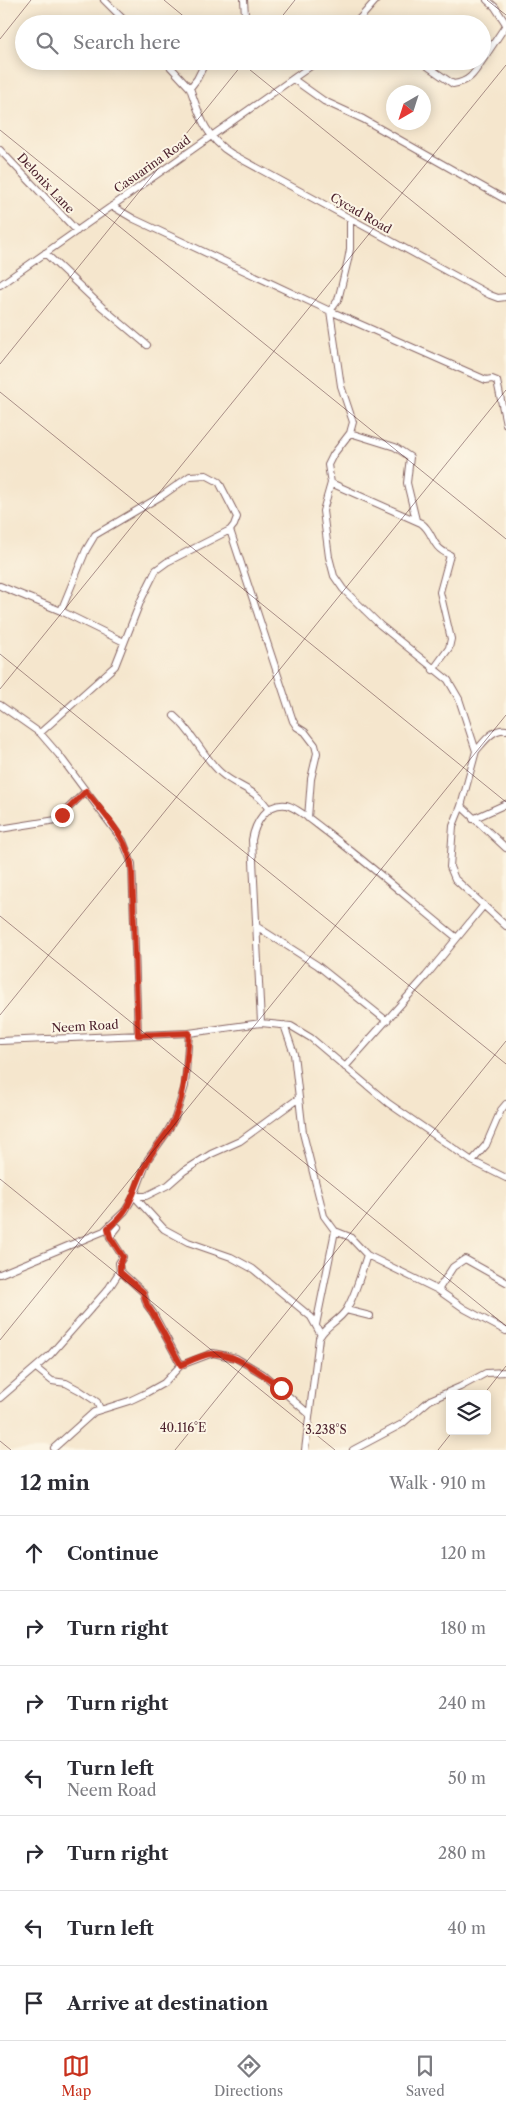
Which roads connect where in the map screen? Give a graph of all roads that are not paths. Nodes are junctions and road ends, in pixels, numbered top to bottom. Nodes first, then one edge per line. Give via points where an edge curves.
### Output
1 (104, 0) edge
2 (244, 0) edge
3 (376, 0) edge
4 (487, 0) edge
5 (119, 15) edge
6 (245, 15) edge
7 (362, 15) edge
8 (506, 24) edge
9 (491, 47) edge
10 (173, 70) edge
11 (202, 70) edge
12 (306, 70) edge
13 (433, 70) edge
14 (476, 70) edge
15 (293, 80) junction
16 (190, 88) junction
17 (212, 136) junction
18 (0, 150) edge
19 (506, 200) edge
20 (112, 206) junction
21 (350, 219) junction
22 (76, 231) junction
23 (45, 253) junction
24 (0, 285) edge
25 (506, 297) edge
26 (330, 311) junction
27 (146, 345) dead end
28 (506, 424) edge
29 (350, 433) junction
30 (331, 484) junction
31 (416, 520) junction
32 (230, 530) junction
33 (0, 586) edge
34 (61, 611) junction
35 (124, 642) junction
36 (433, 670) junction
37 (0, 705) edge
38 (174, 716) dead end
39 (506, 730) edge
40 (40, 733) junction
41 (476, 751) junction
42 (86, 791) junction
43 (506, 804) edge
44 (461, 806) junction
45 (269, 810) junction
46 (308, 818) junction
47 (473, 818) junction
48 (0, 829) edge
49 (506, 848) edge
50 (484, 905) junction
51 (256, 926) junction
52 (506, 926) edge
53 (457, 938) junction
54 (387, 1021) junction
55 (261, 1023) junction
56 (284, 1025) junction
57 (189, 1033) junction
58 (138, 1035) junction
59 (0, 1042) edge
60 (345, 1067) junction
61 (299, 1098) junction
62 (506, 1104) edge
63 (504, 1112) edge
64 (472, 1161) junction
65 (506, 1178) edge
66 (134, 1196) junction
67 (118, 1227) dead end
68 (108, 1228) junction
69 (335, 1230) junction
70 (110, 1237) junction
71 (366, 1255) junction
72 (120, 1272) junction
73 (0, 1274) edge
74 (506, 1282) edge
75 (438, 1290) junction
76 (346, 1310) junction
77 (370, 1316) dead end
78 (316, 1325) junction
79 (506, 1331) edge
80 (320, 1335) junction
81 (181, 1365) junction
82 (36, 1368) junction
83 (506, 1372) edge
84 (0, 1398) edge
85 (100, 1409) junction
86 (309, 1414) junction
87 (54, 1448) dead end
88 (305, 1450) edge
89 (353, 1450) edge

1 - 5 street
2 - 6 street
3 - 7 street
4 - 8 street
8 - 9 street
10 - 16 street
11 - 16 street
12 - 15 street, Casuarina Road
13 - 14 street via 453,84 464,83
15 - 17 street, Casuarina Road
15 - 19 street via 324,101 363,119
16 - 17 street, Cycad Road
17 - 20 street, Casuarina Road
17 - 21 street, Cycad Road via 216,143 232,154
18 - 22 street, Delonix Lane
20 - 22 street, Casuarina Road
20 - 26 street
21 - 25 street, Cycad Road via 490,295
21 - 26 street via 348,260 338,300
22 - 23 street, Casuarina Road
23 - 24 street, Casuarina Road
23 - 27 street
26 - 28 street via 486,380 497,381
26 - 29 street via 341,386 352,422
29 - 30 street via 328,464
29 - 31 street via 395,448 410,457 407,483
30 - 31 street
30 - 36 street via 323,511 334,576 380,625
31 - 36 street via 425,526 439,550 450,555 440,592 451,639 449,648
32 - 34 street via 237,517 218,482 206,475 190,476 95,535
32 - 35 street via 156,570
32 - 46 street via 293,721 315,745 317,753
33 - 34 street
34 - 35 street
35 - 40 street via 113,669
36 - 41 street via 448,680 460,699
37 - 40 street
38 - 45 street via 220,772 263,799
39 - 41 street via 495,731
40 - 42 street
41 - 44 street
42 - 48 street via 56,820
42 - 58 street via 123,841 132,864
43 - 47 street
44 - 47 street
44 - 50 street via 453,826 450,872
45 - 46 street via 275,806 287,806
45 - 51 street via 257,822 252,840
46 - 53 street
47 - 49 street
50 - 52 street
50 - 53 street
51 - 54 street via 317,965
51 - 55 street
53 - 54 street
54 - 60 street
55 - 56 street, Neem Road
55 - 57 street, Neem Road
56 - 60 street, Neem Road via 304,1032
56 - 61 street via 294,1054
57 - 58 street, Neem Road
57 - 66 street via 185,1086 175,1118 148,1159
58 - 59 street, Neem Road
60 - 64 street, Neem Road via 388,1103
61 - 66 street via 240,1141 211,1154 168,1185 146,1196
61 - 69 street via 303,1133 324,1216
62 - 63 street
63 - 64 street via 486,1145
64 - 65 street, Neem Road
66 - 68 street
66 - 78 street via 164,1229 252,1269 311,1317
67 - 70 street
68 - 70 street
68 - 73 street
69 - 71 street via 350,1237
69 - 78 street
70 - 72 street via 123,1257
71 - 75 street
71 - 76 street
72 - 81 street via 143,1292
72 - 82 street via 64,1340
74 - 75 street via 465,1260 453,1267
75 - 79 street via 464,1309
76 - 77 street
76 - 80 street
78 - 80 street
80 - 86 street
81 - 85 street via 164,1383 129,1401
81 - 86 street via 213,1353 236,1358 263,1374
82 - 84 street
82 - 85 street via 52,1381 66,1383 79,1390 97,1402
83 - 89 street via 486,1373 430,1400 402,1424
85 - 87 street via 89,1415
86 - 88 street

